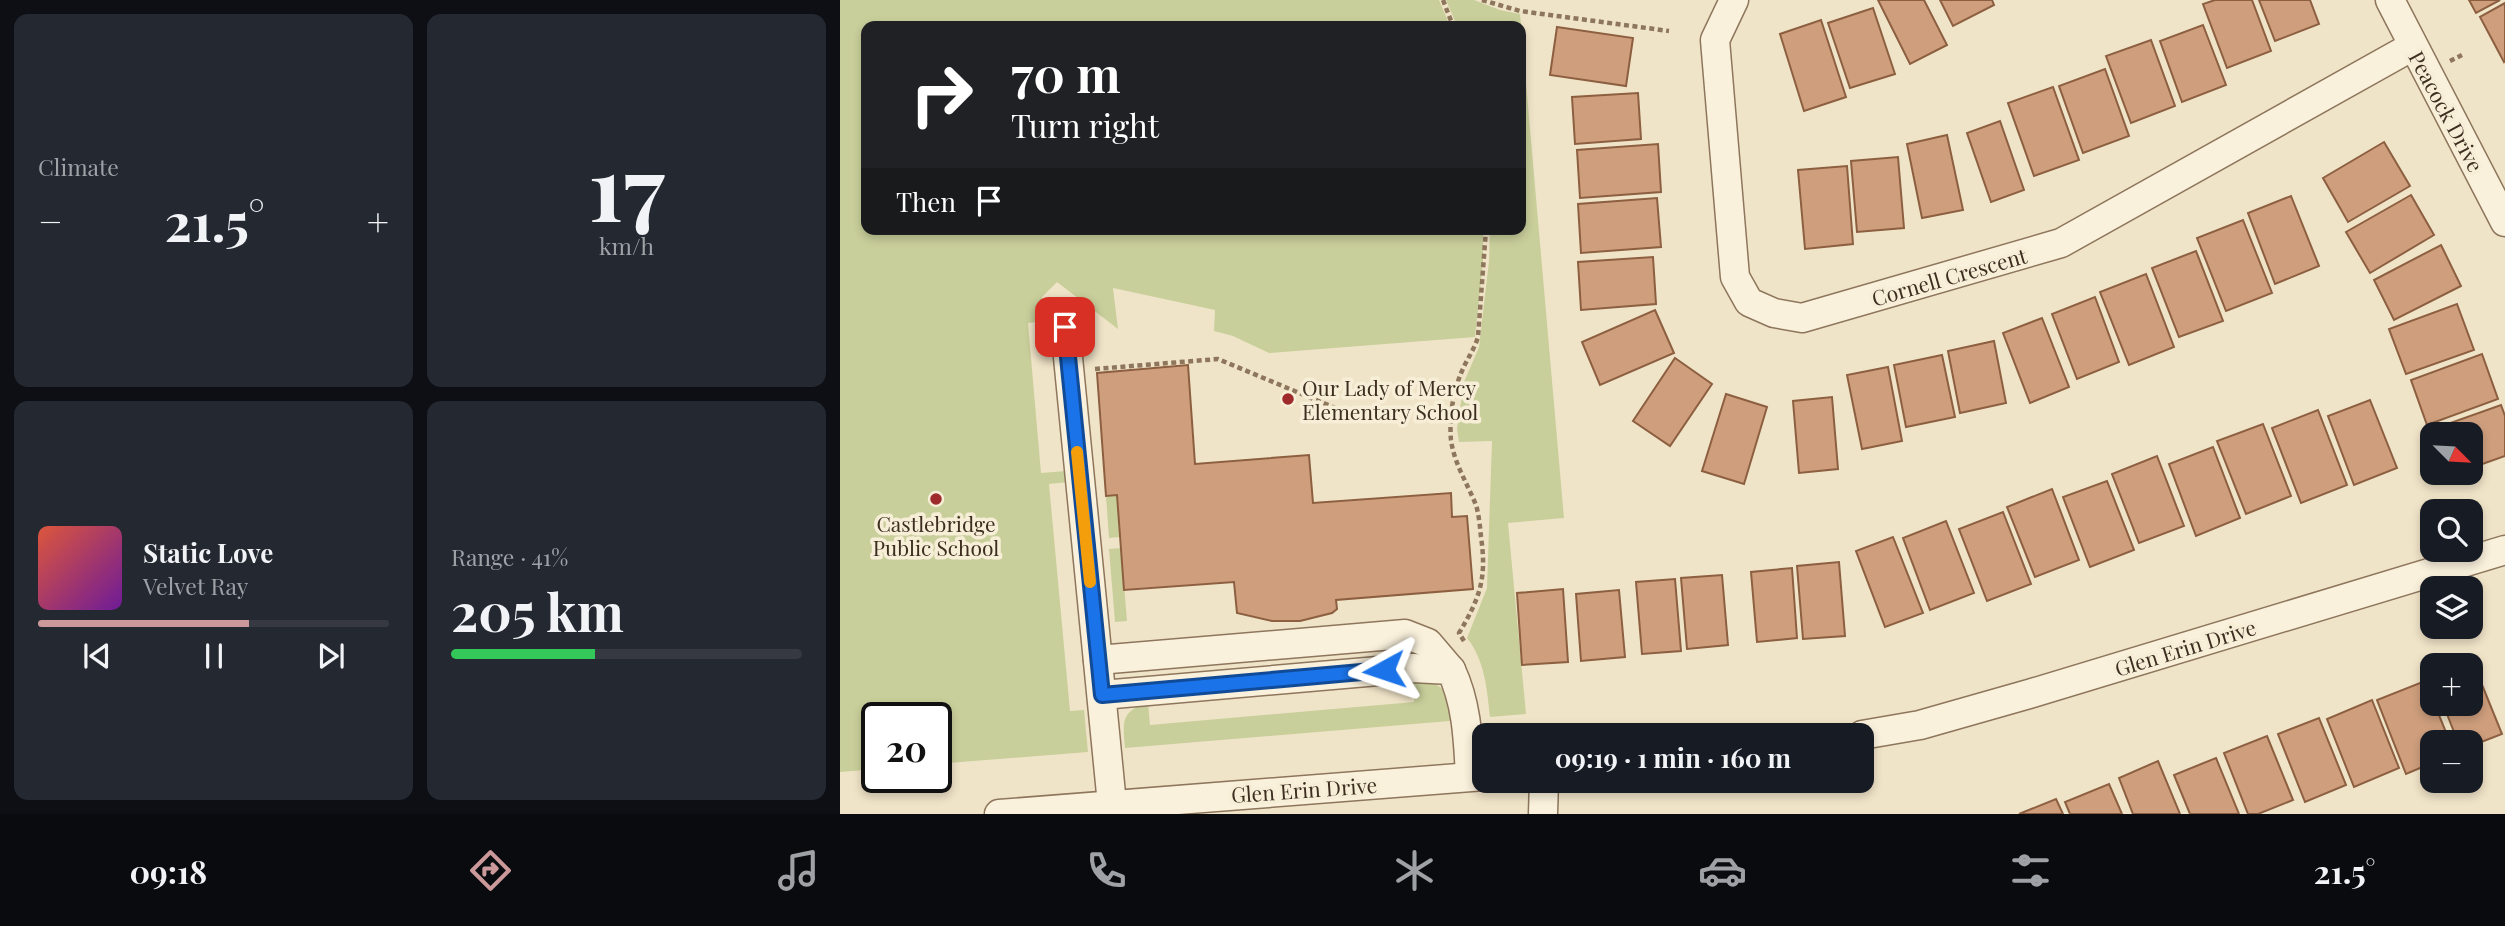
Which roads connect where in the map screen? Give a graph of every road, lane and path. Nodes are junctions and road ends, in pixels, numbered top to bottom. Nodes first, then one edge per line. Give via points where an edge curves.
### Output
1 (1443, 0) edge
2 (1482, 0) edge
3 (1734, 0) edge
4 (2390, 0) edge
5 (1451, 21) edge
6 (1669, 31) dead end
7 (2413, 46) junction
8 (2462, 55) dead end
9 (2449, 62) dead end
10 (2505, 222) edge
11 (1486, 235) edge
12 (1065, 327) dead end
13 (1093, 374) dead end
14 (1452, 410) junction
15 (2505, 550) edge
16 (1468, 647) dead end
17 (1098, 660) junction
18 (1451, 670) junction
19 (1102, 695) junction
20 (1874, 733) edge
21 (1472, 749) edge
22 (1472, 776) edge
23 (1544, 793) edge
24 (1112, 804) junction
25 (999, 814) edge
26 (1543, 814) edge

1 - 5 path
2 - 6 path via 1520,11
3 - 7 street, Cornell Crescent via 1715,40 1735,277 1749,302 1802,318 2062,243
4 - 7 street, Peacock Drive
7 - 10 street, Peacock Drive
8 - 9 path
11 - 14 path via 1478,337 1462,371
12 - 17 street
13 - 14 path via 1097,367 1218,359 1352,415
14 - 16 path via 1451,440 1477,508 1484,559 1476,605 1459,633
15 - 20 street, Glen Erin Drive via 2029,694
17 - 18 street via 1405,634 1428,643
17 - 19 street
18 - 19 street via 1409,668
18 - 21 street via 1461,691
19 - 24 street
22 - 24 street, Glen Erin Drive
23 - 26 street
24 - 25 street, Glen Erin Drive

